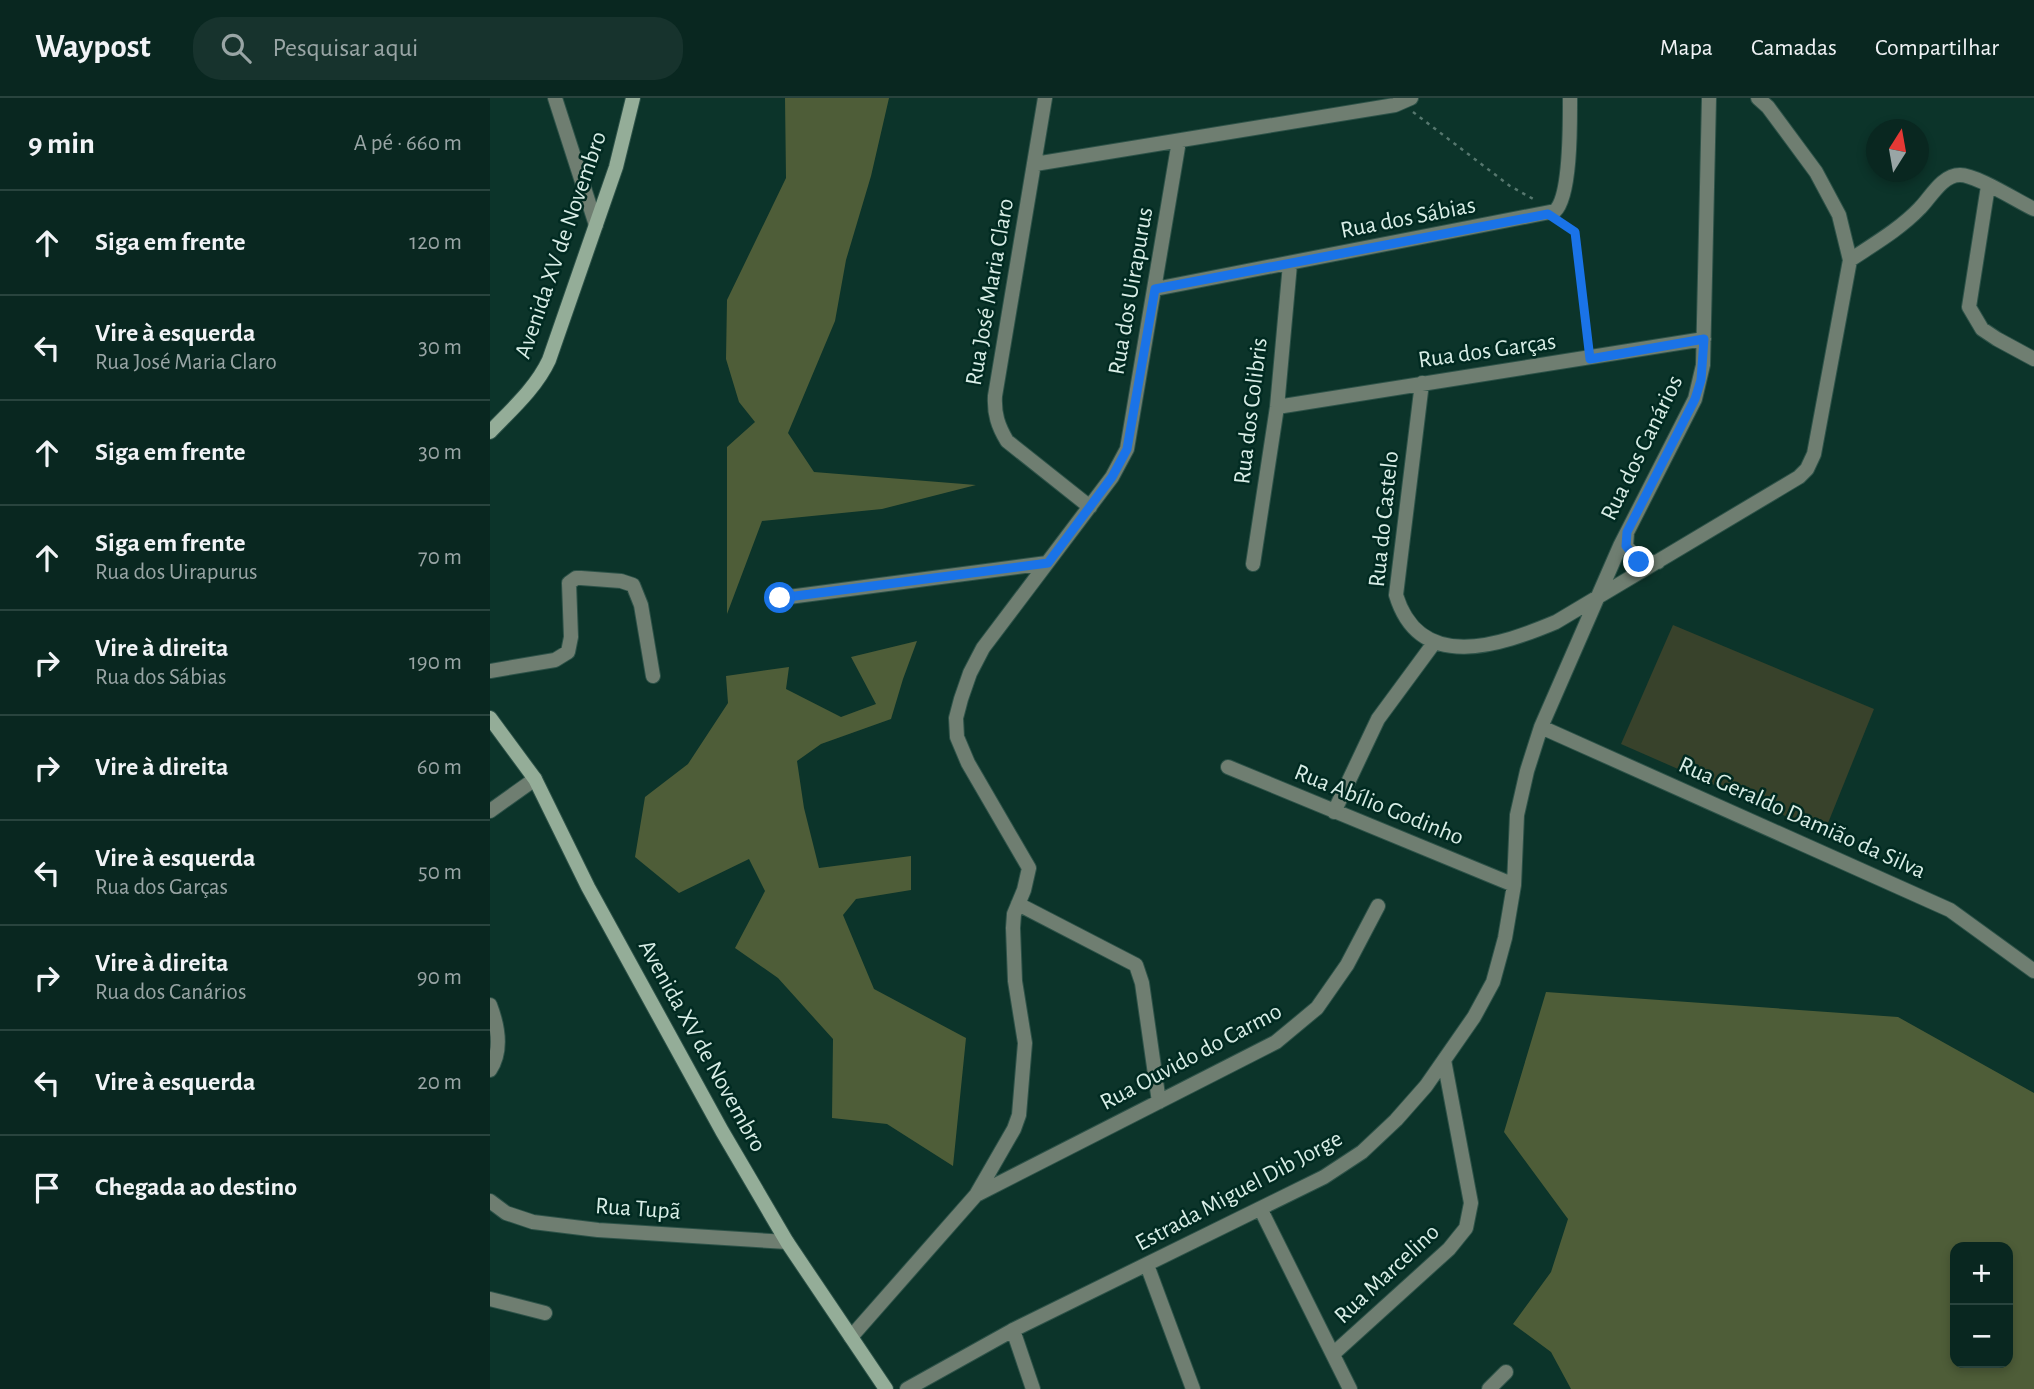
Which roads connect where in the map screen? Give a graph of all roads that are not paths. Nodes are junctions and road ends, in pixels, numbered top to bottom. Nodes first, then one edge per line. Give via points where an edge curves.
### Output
1 (555, 98) edge
2 (633, 98) edge
3 (1045, 98) edge
4 (1377, 98) edge
5 (1570, 98) edge
6 (1709, 98) edge
7 (1758, 98) edge
8 (1403, 102) edge
9 (1179, 141) junction
10 (1035, 164) junction
11 (1988, 186) junction
12 (2034, 209) edge
13 (596, 225) junction
14 (1850, 260) junction
15 (1290, 264) junction
16 (1155, 289) junction
17 (1704, 339) junction
18 (2034, 359) edge
19 (1422, 383) junction
20 (1277, 407) junction
21 (490, 432) edge
22 (1090, 507) junction
23 (1627, 532) junction
24 (1660, 562) junction
25 (1048, 563) junction
26 (1253, 564) dead end
27 (780, 598) dead end
28 (1595, 601) junction
29 (1434, 643) junction
30 (490, 671) edge
31 (653, 676) dead end
32 (490, 718) edge
33 (1541, 727) junction
34 (1228, 767) dead end
35 (535, 779) junction
36 (490, 811) edge
37 (1334, 812) junction
38 (1514, 885) junction
39 (1018, 904) junction
40 (1378, 906) dead end
41 (2034, 971) edge
42 (490, 1006) edge
43 (1444, 1060) junction
44 (490, 1070) edge
45 (1159, 1102) junction
46 (976, 1195) junction
47 (490, 1201) edge
48 (1261, 1210) junction
49 (788, 1242) junction
50 (1147, 1265) junction
51 (490, 1299) edge
52 (545, 1313) dead end
53 (1013, 1330) junction
54 (851, 1338) junction
55 (1333, 1354) junction
56 (1506, 1372) dead end
57 (886, 1389) edge
58 (907, 1389) edge
59 (1033, 1389) edge
60 (1193, 1389) edge
61 (1350, 1389) edge
62 (1489, 1389) edge

1 - 13 street
2 - 13 street, Avenida XV de Novembro via 617,167
3 - 10 street, Rua José Maria Claro
4 - 8 street
5 - 15 street, Rua dos Sábias via 1566,183 1562,201 1552,213
6 - 17 street, Rua dos Canários
7 - 14 street via 1816,172 1839,215
8 - 9 street
9 - 10 street
9 - 16 street, Rua dos Uirapurus
10 - 22 street, Rua José Maria Claro via 995,410 1007,440
11 - 12 street
11 - 14 street via 1963,175 1950,178 1897,229
11 - 18 street via 1969,306 1982,329
13 - 21 street, Avenida XV de Novembro via 543,372
14 - 24 street via 1814,454 1807,469
15 - 16 street, Rua dos Sábias
15 - 20 street, Rua dos Colibris
16 - 22 street, Rua dos Uirapurus via 1127,449
17 - 19 street, Rua dos Garças
17 - 23 street, Rua dos Canários via 1695,399
19 - 20 street, Rua dos Garças
19 - 29 street, Rua do Castelo via 1396,595 1412,626
20 - 26 street, Rua dos Colibris
22 - 25 street
23 - 24 street via 1626,546 1639,562
23 - 28 street, Rua dos Canários
24 - 28 street
25 - 27 street
25 - 39 street via 983,648 956,718 957,737 968,764 1029,868
28 - 29 street via 1514,639 1469,647
28 - 33 street, Estrada Miguel Dib Jorge
29 - 37 street via 1378,719
30 - 31 street via 555,660 568,652 569,583 576,578 633,585 641,605
32 - 35 street, Avenida XV de Novembro
33 - 38 street, Estrada Miguel Dib Jorge via 1517,815
33 - 41 street, Rua Geraldo Damião da Silva via 1950,910
34 - 37 street, Rua Abílio Godinho
35 - 36 street
35 - 49 street, Avenida XV de Novembro via 649,1001
37 - 38 street, Rua Abílio Godinho
38 - 43 street, Estrada Miguel Dib Jorge via 1493,982
39 - 45 street via 1134,963 1142,983
39 - 46 street via 1013,928 1015,981 1025,1043 1020,1115
40 - 45 street, Rua Ouvido do Carmo via 1347,965 1300,1024 1276,1042
42 - 44 street via 499,1049
43 - 48 street, Estrada Miguel Dib Jorge via 1396,1120 1362,1152
43 - 55 street, Rua Marcelino via 1471,1203 1466,1228 1449,1249
45 - 46 street, Rua Ouvido do Carmo
46 - 54 street
47 - 49 street, Rua Tupã via 506,1213 545,1223
48 - 50 street, Estrada Miguel Dib Jorge
48 - 55 street
49 - 54 street, Avenida XV de Novembro
50 - 53 street, Estrada Miguel Dib Jorge
50 - 60 street
51 - 52 street
53 - 58 street, Estrada Miguel Dib Jorge
53 - 59 street
54 - 57 street, Avenida XV de Novembro
55 - 61 street
56 - 62 street

